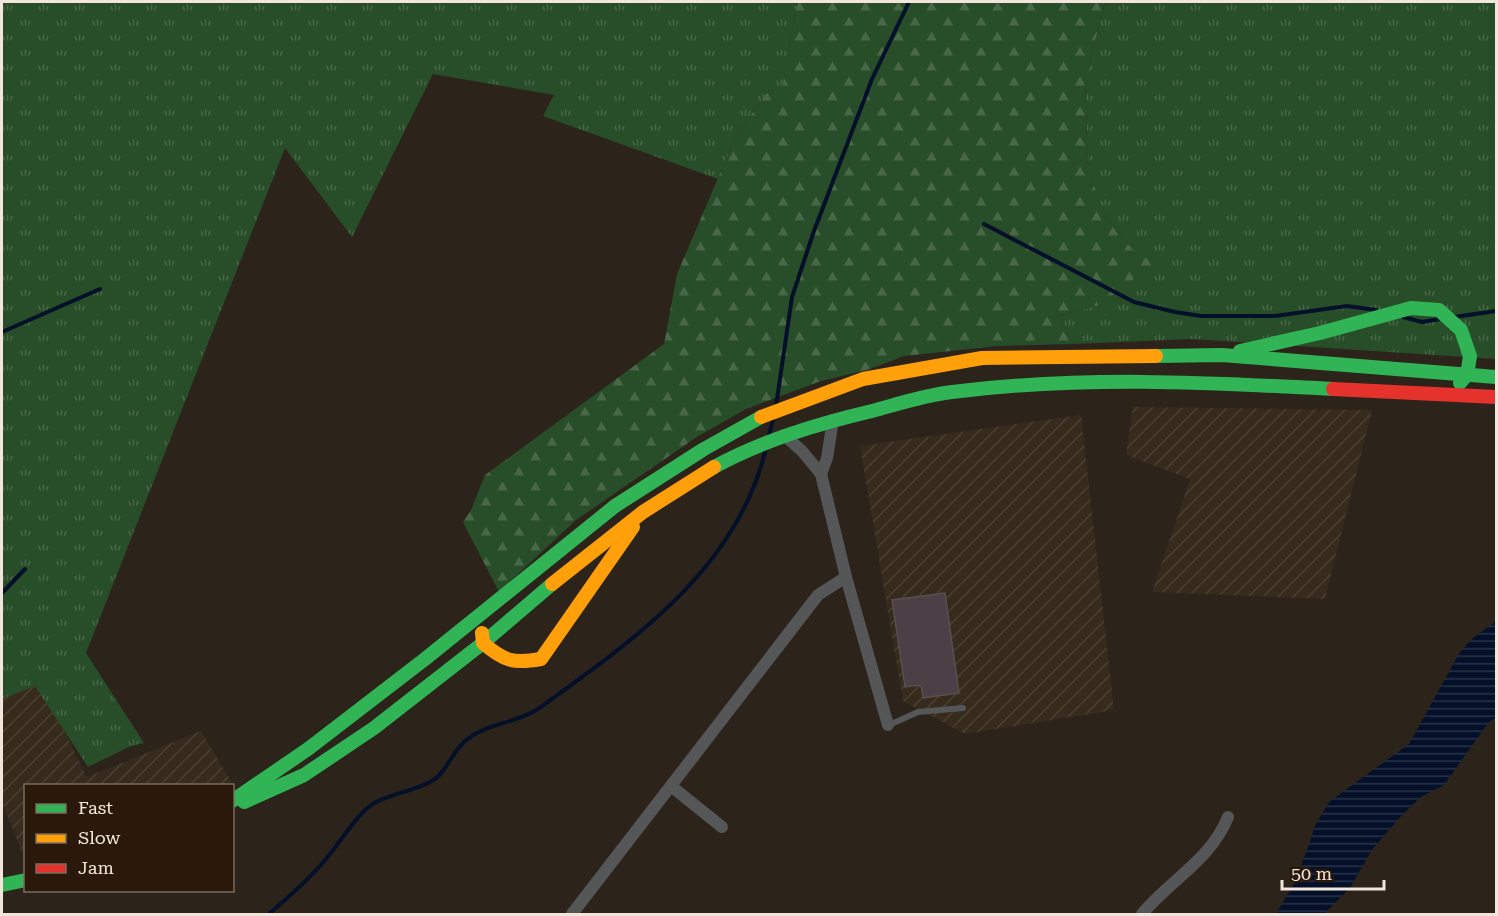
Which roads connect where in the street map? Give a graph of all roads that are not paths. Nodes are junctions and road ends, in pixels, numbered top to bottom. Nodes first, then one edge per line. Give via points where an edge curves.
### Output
1 (1222, 355) junction
2 (1467, 375) junction
3 (1497, 377) edge
4 (1327, 388) junction
5 (1497, 397) edge
6 (833, 420) junction
7 (784, 435) junction
8 (821, 474) junction
9 (643, 512) junction
10 (544, 563) junction
11 (846, 577) junction
12 (483, 643) junction
13 (963, 708) dead end
14 (888, 725) joint
15 (671, 786) junction
16 (234, 800) edge
17 (234, 807) edge
18 (1228, 817) dead end
19 (722, 827) dead end
20 (24, 880) edge
21 (2, 885) edge
22 (572, 915) edge
23 (1142, 915) edge

1 - 2 main road
1 - 2 main road via 1411,308 1439,310 1461,330 1470,356
1 - 10 main road via 982,358 863,379 767,414 704,448 615,506
2 - 3 main road
2 - 4 main road via 1460,383 1449,386
4 - 5 main road
4 - 6 main road via 1177,381 1058,382 949,392
6 - 7 main road
6 - 8 street
7 - 8 street
7 - 9 main road via 716,466
8 - 11 street
9 - 12 main road
9 - 12 main road via 541,658 524,662 503,660
10 - 12 main road via 483,632
10 - 16 main road via 308,749
11 - 14 street
11 - 15 street via 818,595
12 - 17 main road via 374,728 304,775
13 - 14 lane via 918,712
15 - 19 street
15 - 22 street
18 - 23 street via 1208,853
20 - 21 main road

